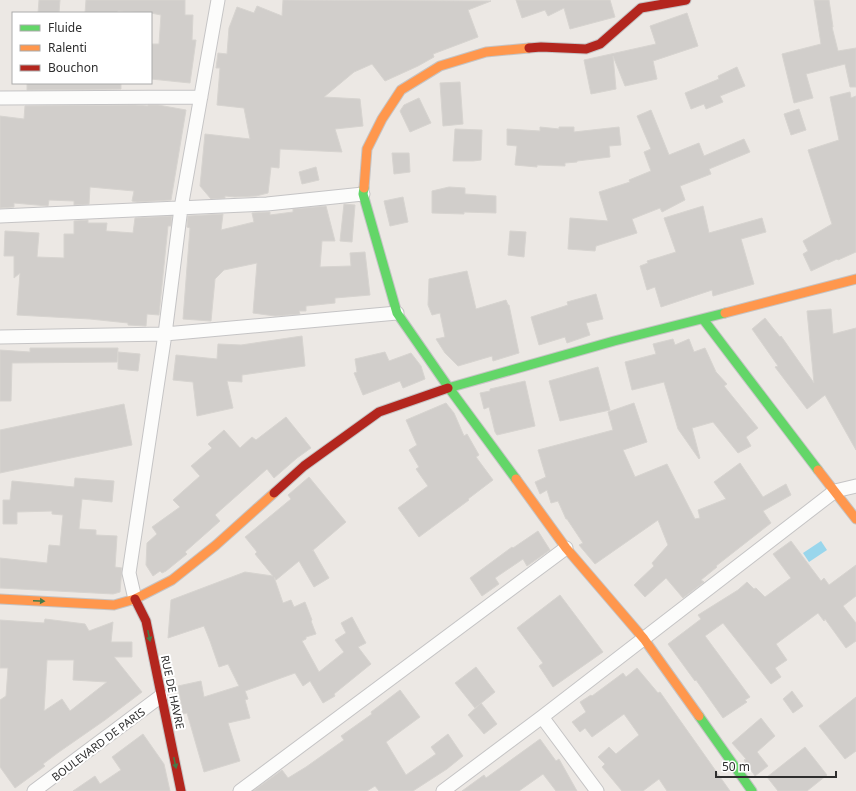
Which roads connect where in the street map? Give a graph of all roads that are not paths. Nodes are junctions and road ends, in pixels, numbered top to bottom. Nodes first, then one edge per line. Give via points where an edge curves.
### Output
1 (218, 0) edge
2 (686, 0) edge
3 (201, 96) junction
4 (0, 98) edge
5 (363, 194) junction
6 (181, 208) junction
7 (0, 216) edge
8 (856, 279) edge
9 (397, 312) junction
10 (703, 319) junction
11 (165, 334) junction
12 (0, 337) edge
13 (449, 388) junction
14 (856, 486) edge
15 (835, 490) junction
16 (856, 518) edge
17 (566, 548) junction
18 (0, 599) edge
19 (135, 599) junction
20 (644, 639) junction
21 (161, 696) junction
22 (542, 717) junction
23 (34, 791) edge
24 (181, 791) edge
25 (240, 791) edge
26 (442, 791) edge
27 (597, 791) edge
28 (752, 791) edge

1 - 3 street
2 - 5 street via 641,8 600,44 586,49 541,47 486,52 433,70 401,90 382,119 367,150
3 - 4 street
3 - 6 street
5 - 6 street via 267,204
5 - 9 street
6 - 7 street
6 - 11 street
8 - 10 street
9 - 11 street
9 - 13 street
10 - 13 street via 614,341
10 - 15 street
11 - 12 street
11 - 19 street via 129,572
13 - 17 street
13 - 19 street via 379,412 304,466 216,545 172,580
14 - 15 street
15 - 16 street
15 - 20 street
17 - 20 street
17 - 25 street
18 -> 19 street via 114,605
19 -> 21 street, RUE DE HAVRE via 146,621
20 - 22 street
20 - 28 street
21 - 23 street, BOULEVARD DE PARIS
21 -> 24 street, RUE DE HAVRE
22 - 26 street
22 - 27 street

